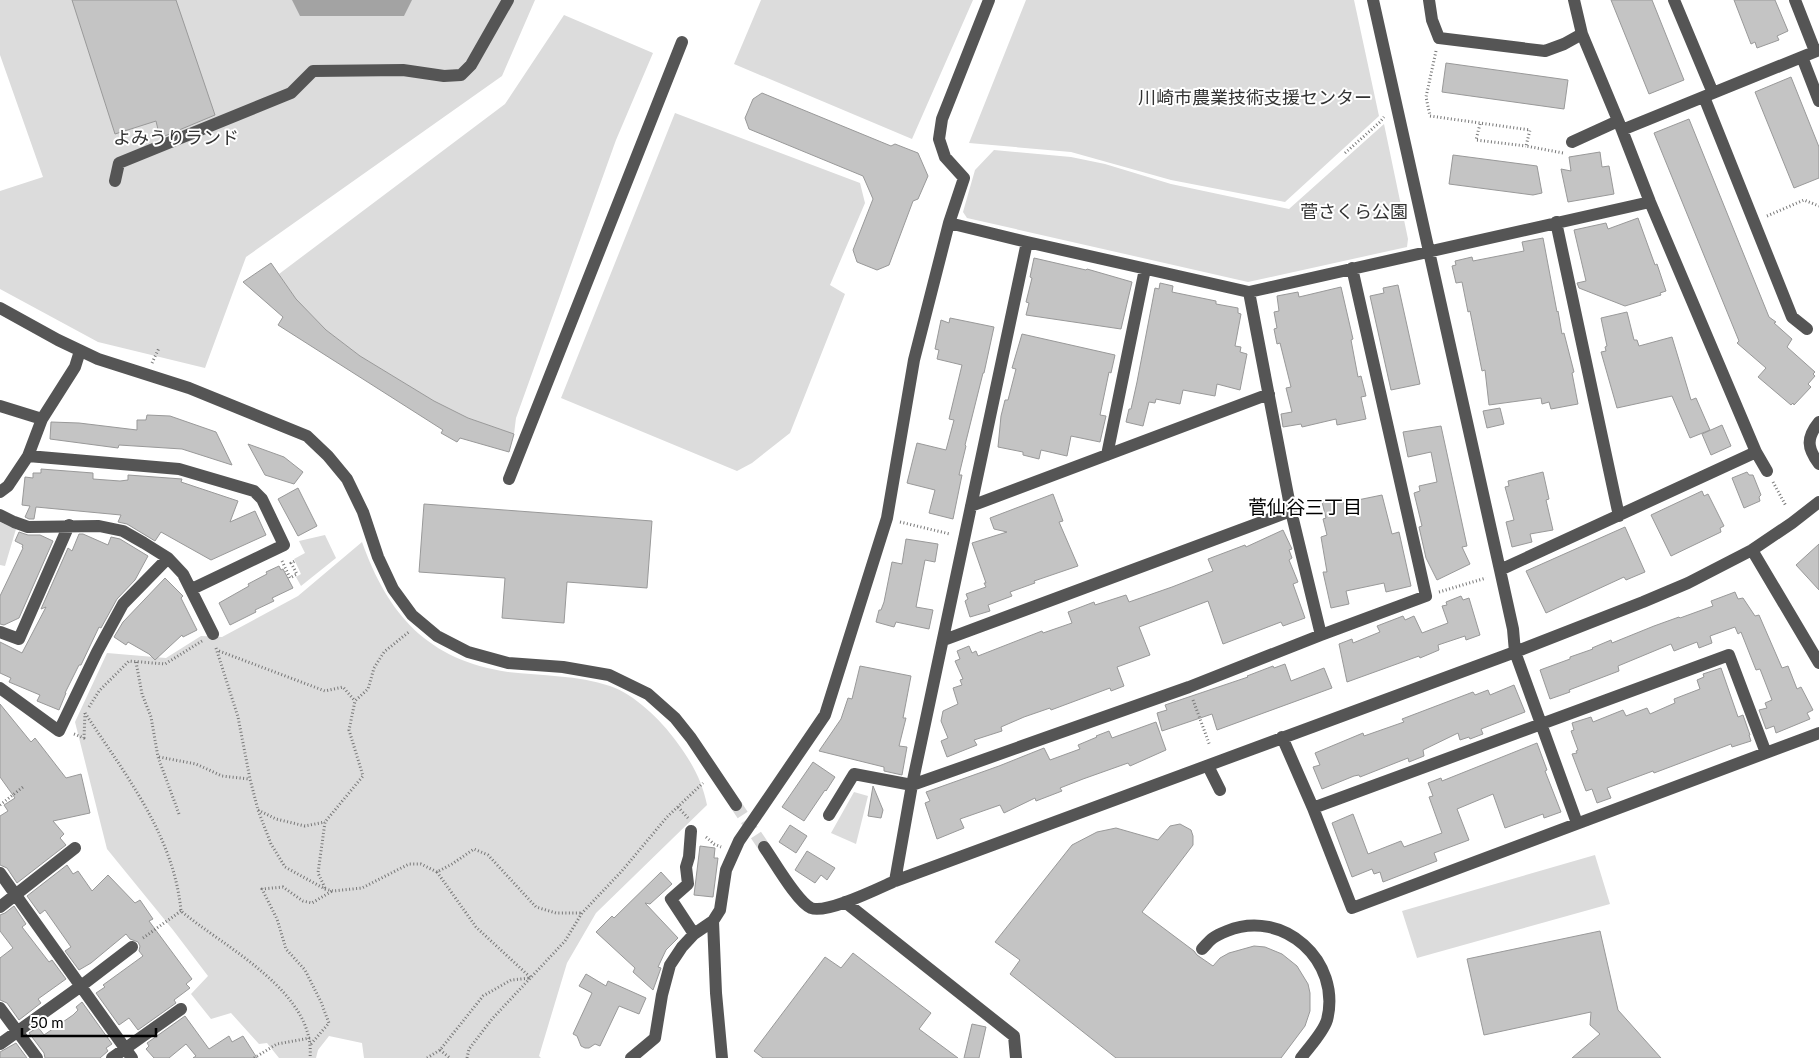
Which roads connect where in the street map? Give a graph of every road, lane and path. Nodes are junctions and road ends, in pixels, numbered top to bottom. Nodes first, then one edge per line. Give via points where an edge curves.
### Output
1 (508, 0) edge
2 (989, 0) edge
3 (1373, 0) edge
4 (1429, 0) edge
5 (1574, 0) edge
6 (1674, 0) edge
7 (1795, 0) edge
8 (1582, 34) junction
9 (1439, 38) junction
10 (682, 42) dead end
11 (1817, 50) edge
12 (1802, 57) junction
13 (1708, 95) junction
14 (1819, 101) edge
15 (1386, 114) dead end
16 (1480, 124) junction
17 (1620, 125) junction
18 (1572, 142) dead end
19 (1526, 146) junction
20 (1549, 151) dead end
21 (1345, 153) dead end
22 (115, 181) dead end
23 (1650, 202) junction
24 (1819, 206) edge
25 (948, 222) junction
26 (1556, 222) junction
27 (1753, 222) junction
28 (1027, 242) junction
29 (1428, 252) junction
30 (1352, 268) junction
31 (1145, 269) junction
32 (1249, 292) junction
33 (0, 308) edge
34 (1807, 329) dead end
35 (80, 351) junction
36 (1269, 394) junction
37 (0, 406) edge
38 (42, 419) junction
39 (1819, 422) edge
40 (1756, 452) junction
41 (1107, 455) junction
42 (28, 456) junction
43 (1819, 464) edge
44 (1767, 472) joint
45 (509, 479) dead end
46 (0, 492) edge
47 (1819, 502) edge
48 (971, 506) junction
49 (1786, 506) dead end
50 (1291, 511) junction
51 (0, 515) edge
52 (1619, 516) junction
53 (901, 522) dead end
54 (69, 525) junction
55 (949, 534) dead end
56 (276, 549) junction
57 (1752, 550) junction
58 (168, 558) junction
59 (295, 561) dead end
60 (1500, 570) junction
61 (1486, 578) dead end
62 (192, 589) junction
63 (1426, 596) junction
64 (421, 622) junction
65 (0, 632) edge
66 (211, 635) junction
67 (1321, 635) junction
68 (944, 640) junction
69 (218, 651) junction
70 (1515, 652) junction
71 (136, 662) junction
72 (1819, 663) edge
73 (1189, 687) junction
74 (0, 688) edge
75 (354, 701) junction
76 (85, 713) junction
77 (1540, 724) junction
78 (1819, 733) edge
79 (1282, 737) junction
80 (84, 738) dead end
81 (1210, 746) dead end
82 (1766, 753) junction
83 (158, 757) junction
84 (1208, 766) junction
85 (250, 779) junction
86 (707, 780) dead end
87 (912, 785) junction
88 (23, 787) dead end
89 (1220, 790) dead end
90 (0, 805) edge
91 (736, 805) tunnel mouth
92 (1313, 808) junction
93 (258, 810) junction
94 (179, 814) dead end
95 (829, 815) dead end
96 (325, 822) junction
97 (1577, 823) junction
98 (691, 831) dead end
99 (764, 847) tunnel mouth
100 (75, 848) dead end
101 (437, 872) junction
102 (0, 873) edge
103 (895, 881) junction
104 (326, 889) junction
105 (333, 891) junction
106 (16, 895) junction
107 (845, 902) junction
108 (0, 907) edge
109 (181, 911) junction
110 (582, 913) junction
111 (713, 920) junction
112 (694, 934) junction
113 (132, 946) joint
114 (1202, 948) dead end
115 (531, 978) junction
116 (81, 986) junction
117 (0, 1008) edge
118 (181, 1009) dead end
119 (17, 1031) junction
120 (310, 1038) junction
121 (0, 1044) edge
122 (311, 1044) junction
123 (440, 1050) junction
124 (129, 1053) edge
125 (37, 1058) edge
126 (112, 1058) edge
127 (254, 1058) edge
128 (310, 1058) edge
129 (427, 1058) edge
130 (450, 1058) edge
131 (467, 1058) edge
132 (631, 1058) edge
133 (722, 1058) edge
134 (1016, 1058) edge
135 (1301, 1058) edge

1 - 22 street via 471,65 461,75 403,70 313,71 291,92 119,163
2 - 25 street via 942,119 939,139 945,157 964,178
3 - 29 street
4 - 9 street
5 - 8 street
6 - 13 street
7 - 11 street
8 - 9 street via 1545,51
8 - 17 street
9 - 16 path via 1426,97 1430,116
10 - 45 street
11 - 12 street
12 - 13 street
12 - 14 street
13 - 17 street
13 - 27 street
15 - 21 path
16 - 19 path via 1530,130
16 - 19 path via 1476,140
17 - 18 street
17 - 23 street
19 - 20 path
23 - 26 street
23 - 40 street
24 - 27 path via 1804,200
25 - 28 street
25 - 111 street via 914,360 887,518 825,715 739,842 726,870 720,910
26 - 29 street
26 - 52 street
27 - 34 street via 1792,316
28 - 31 street
28 - 48 street
29 - 30 street
29 - 60 street
30 - 32 street
30 - 63 street
31 - 32 street
31 - 41 street
32 - 36 street
33 - 35 street
35 - 38 street via 75,367
35 - 64 street via 189,388 307,436 347,479 394,589 412,615
36 - 41 street
36 - 50 street
37 - 38 street
38 - 42 street
39 - 43 street via 1810,436 1809,446
40 - 44 street
40 - 52 street
41 - 48 street
42 - 46 street via 8,486
42 - 56 street via 178,469 254,491 262,499 284,545
44 - 49 path
47 - 57 street
48 - 68 street
50 - 67 street
50 - 68 street
51 - 54 street via 28,527
52 - 60 street
53 - 55 path
54 - 58 street via 123,531
54 - 65 street via 19,639
56 - 59 path via 290,578 297,574 291,563
56 - 62 street
57 - 70 street via 1688,583
57 - 72 street
58 - 62 street
58 - 74 street via 123,604 60,731
60 - 70 street
61 - 63 path
62 - 66 street
63 - 67 street
64 - 75 path via 384,652 374,668 368,688
64 - 91 street via 437,636 468,652 508,663 563,666 608,675 648,694 676,718
66 - 69 path
66 - 71 path via 165,664
67 - 73 street
68 - 87 street
69 - 75 path via 325,691 343,687
69 - 85 path via 238,717
70 - 77 street
70 - 79 street
71 - 76 path via 129,661 99,691
71 - 83 path
73 - 81 path
73 - 87 street
75 - 96 path via 349,730 363,776
76 - 80 path
76 - 109 path via 152,818 169,861
77 - 82 street via 1729,655
77 - 92 street
77 - 97 street
78 - 82 street
79 - 84 street
79 - 92 street
82 - 97 street
83 - 85 path via 196,764 222,776
83 - 94 path
84 - 89 street
84 - 103 street
85 - 93 path
86 - 110 path via 668,817
87 - 95 street via 854,774
87 - 103 street
88 - 90 path
92 - 97 street via 1352,908
93 - 96 path via 276,819 305,826
93 - 104 path via 271,844 285,867
96 - 104 path via 318,873
98 - 112 street via 686,867 688,884 670,899
99 - 107 street via 798,897 812,908
100 - 106 street
101 - 105 path via 421,864 409,864 362,888
101 - 110 path via 474,849 488,855 536,907 556,913
101 - 115 path via 476,927
102 - 106 street
103 - 107 street
104 - 105 path
105 - 122 path via 312,903 303,901 283,887 262,889 277,919 286,950 305,970 329,1023
106 - 108 street
106 - 116 street
107 - 134 street via 1014,1036
109 - 113 path
109 - 120 path via 263,972 286,994 302,1017
110 - 115 path via 566,941
111 - 112 street
111 - 133 street
112 - 132 street via 670,965 655,1038
113 - 116 street
114 - 135 street via 1213,937 1239,926 1251,925 1277,930 1305,945 1324,976 1329,1007 1326,1022
115 - 123 path via 511,980 483,996
115 - 131 path via 492,1019
116 - 119 street
116 - 124 street
117 - 119 street
118 - 124 street
119 - 121 street
119 - 125 street
120 - 122 path
120 - 127 path via 277,1044
122 - 128 path
123 - 129 path
123 - 130 path
124 - 126 street

